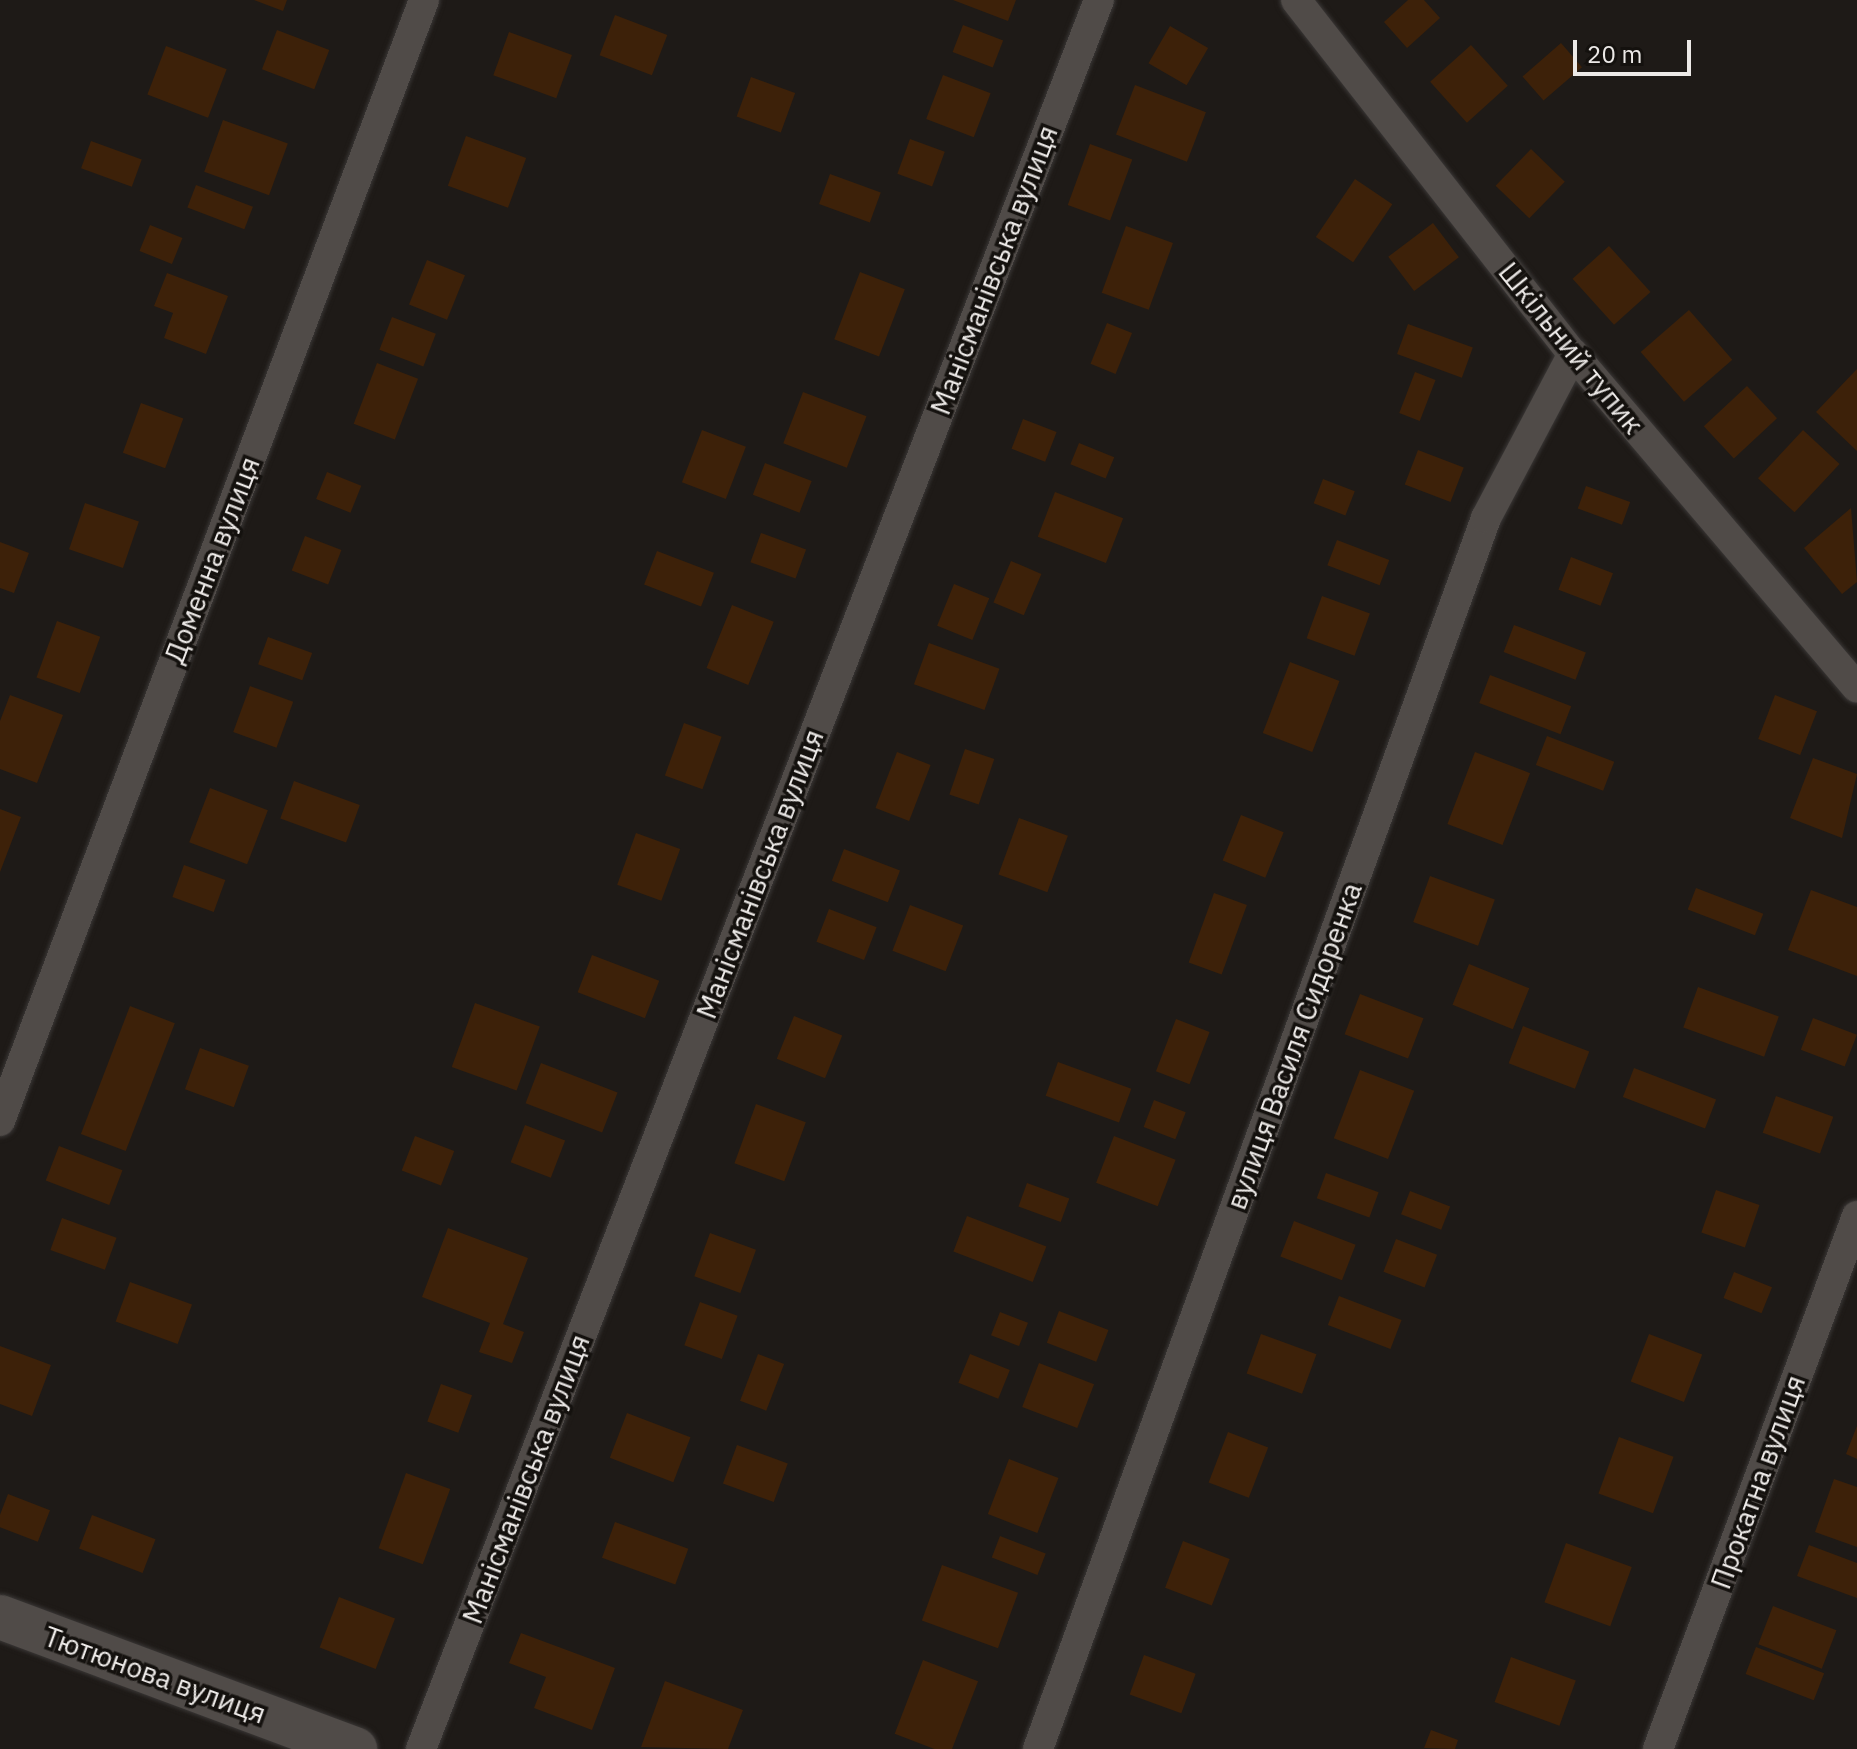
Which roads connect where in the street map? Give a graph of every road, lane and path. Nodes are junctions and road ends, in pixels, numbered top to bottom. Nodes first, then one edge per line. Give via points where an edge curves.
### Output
1 (424, 0) edge
2 (1099, 0) edge
3 (1296, 0) edge
4 (1573, 354) junction
5 (1857, 688) edge
6 (0, 1121) edge
7 (1857, 1216) edge
8 (0, 1617) edge
9 (355, 1749) edge
10 (421, 1749) edge
11 (1038, 1749) edge
12 (1658, 1749) edge

1 - 6 street, Доменна вулиця
2 - 10 street, Манісманівська вулиця
3 - 4 street, Шкільний тупик
4 - 5 street, Шкільний тупик
4 - 11 street, вулиця Василя Сидоренка via 1486,518
7 - 12 street, Прокатна вулиця
8 - 9 street, Тютюнова вулиця

